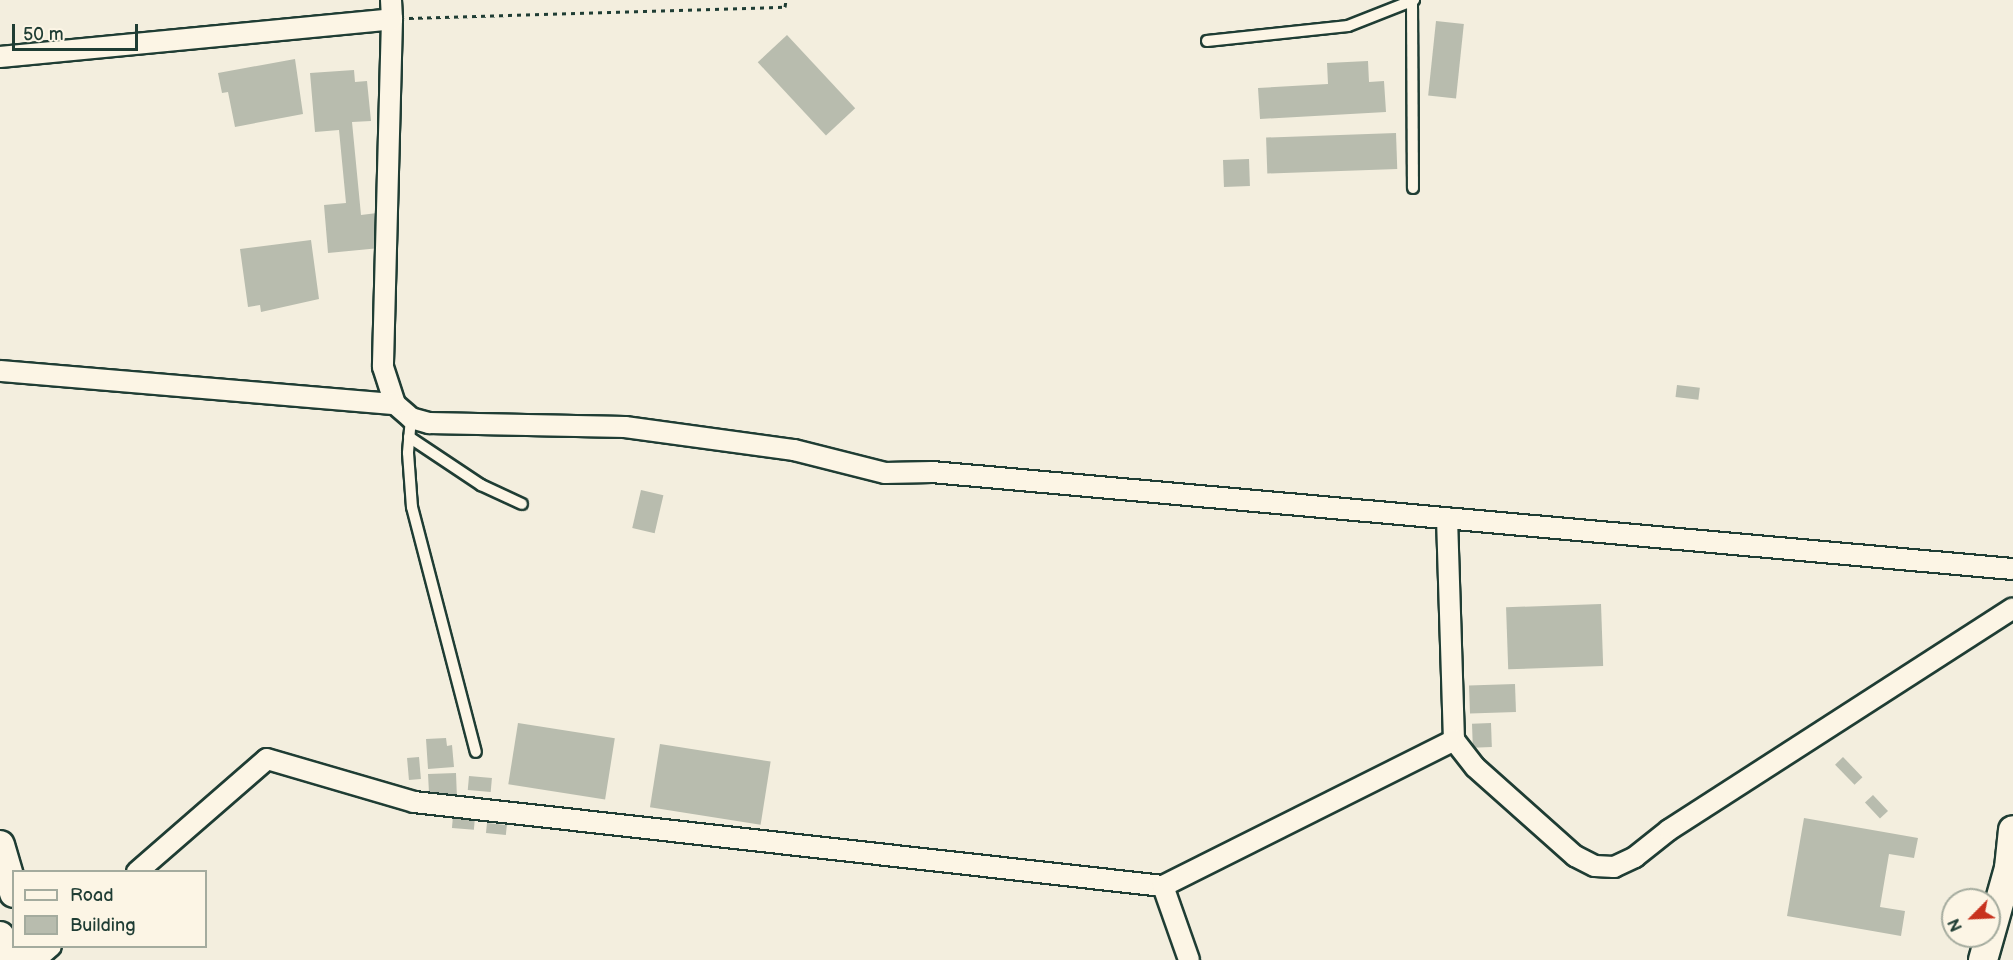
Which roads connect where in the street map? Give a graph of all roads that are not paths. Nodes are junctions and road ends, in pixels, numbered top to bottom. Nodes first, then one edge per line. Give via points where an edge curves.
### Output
1 (1413, 1) edge
2 (392, 9) edge
3 (1207, 40) dead end
4 (0, 57) edge
5 (1413, 188) dead end
6 (0, 371) edge
7 (394, 404) junction
8 (410, 428) junction
9 (522, 504) dead end
10 (1447, 518) junction
11 (2013, 569) edge
12 (2013, 608) edge
13 (1454, 740) junction
14 (476, 752) dead end
15 (2013, 830) edge
16 (0, 845) edge
17 (139, 870) edge
18 (12, 886) edge
19 (1163, 886) junction
20 (0, 936) edge
21 (49, 948) edge
22 (6, 960) edge
23 (34, 960) edge
24 (1189, 960) edge
25 (1983, 960) edge

1 - 3 lane via 1348,26
1 - 5 lane
2 - 4 street
2 - 7 street via 383,367
6 - 7 street
7 - 8 street
8 - 9 lane via 482,485
8 - 10 street via 429,423 625,427 794,450 885,473 932,472
8 - 14 lane via 412,507
10 - 11 street
10 - 13 street
12 - 13 street via 1669,830 1635,857 1614,867 1595,866 1575,856 1475,767
13 - 19 street
15 - 25 main road via 2009,868
16 - 18 main road
17 - 19 street via 267,759 414,802
19 - 24 street
20 - 22 main road
21 - 23 street

